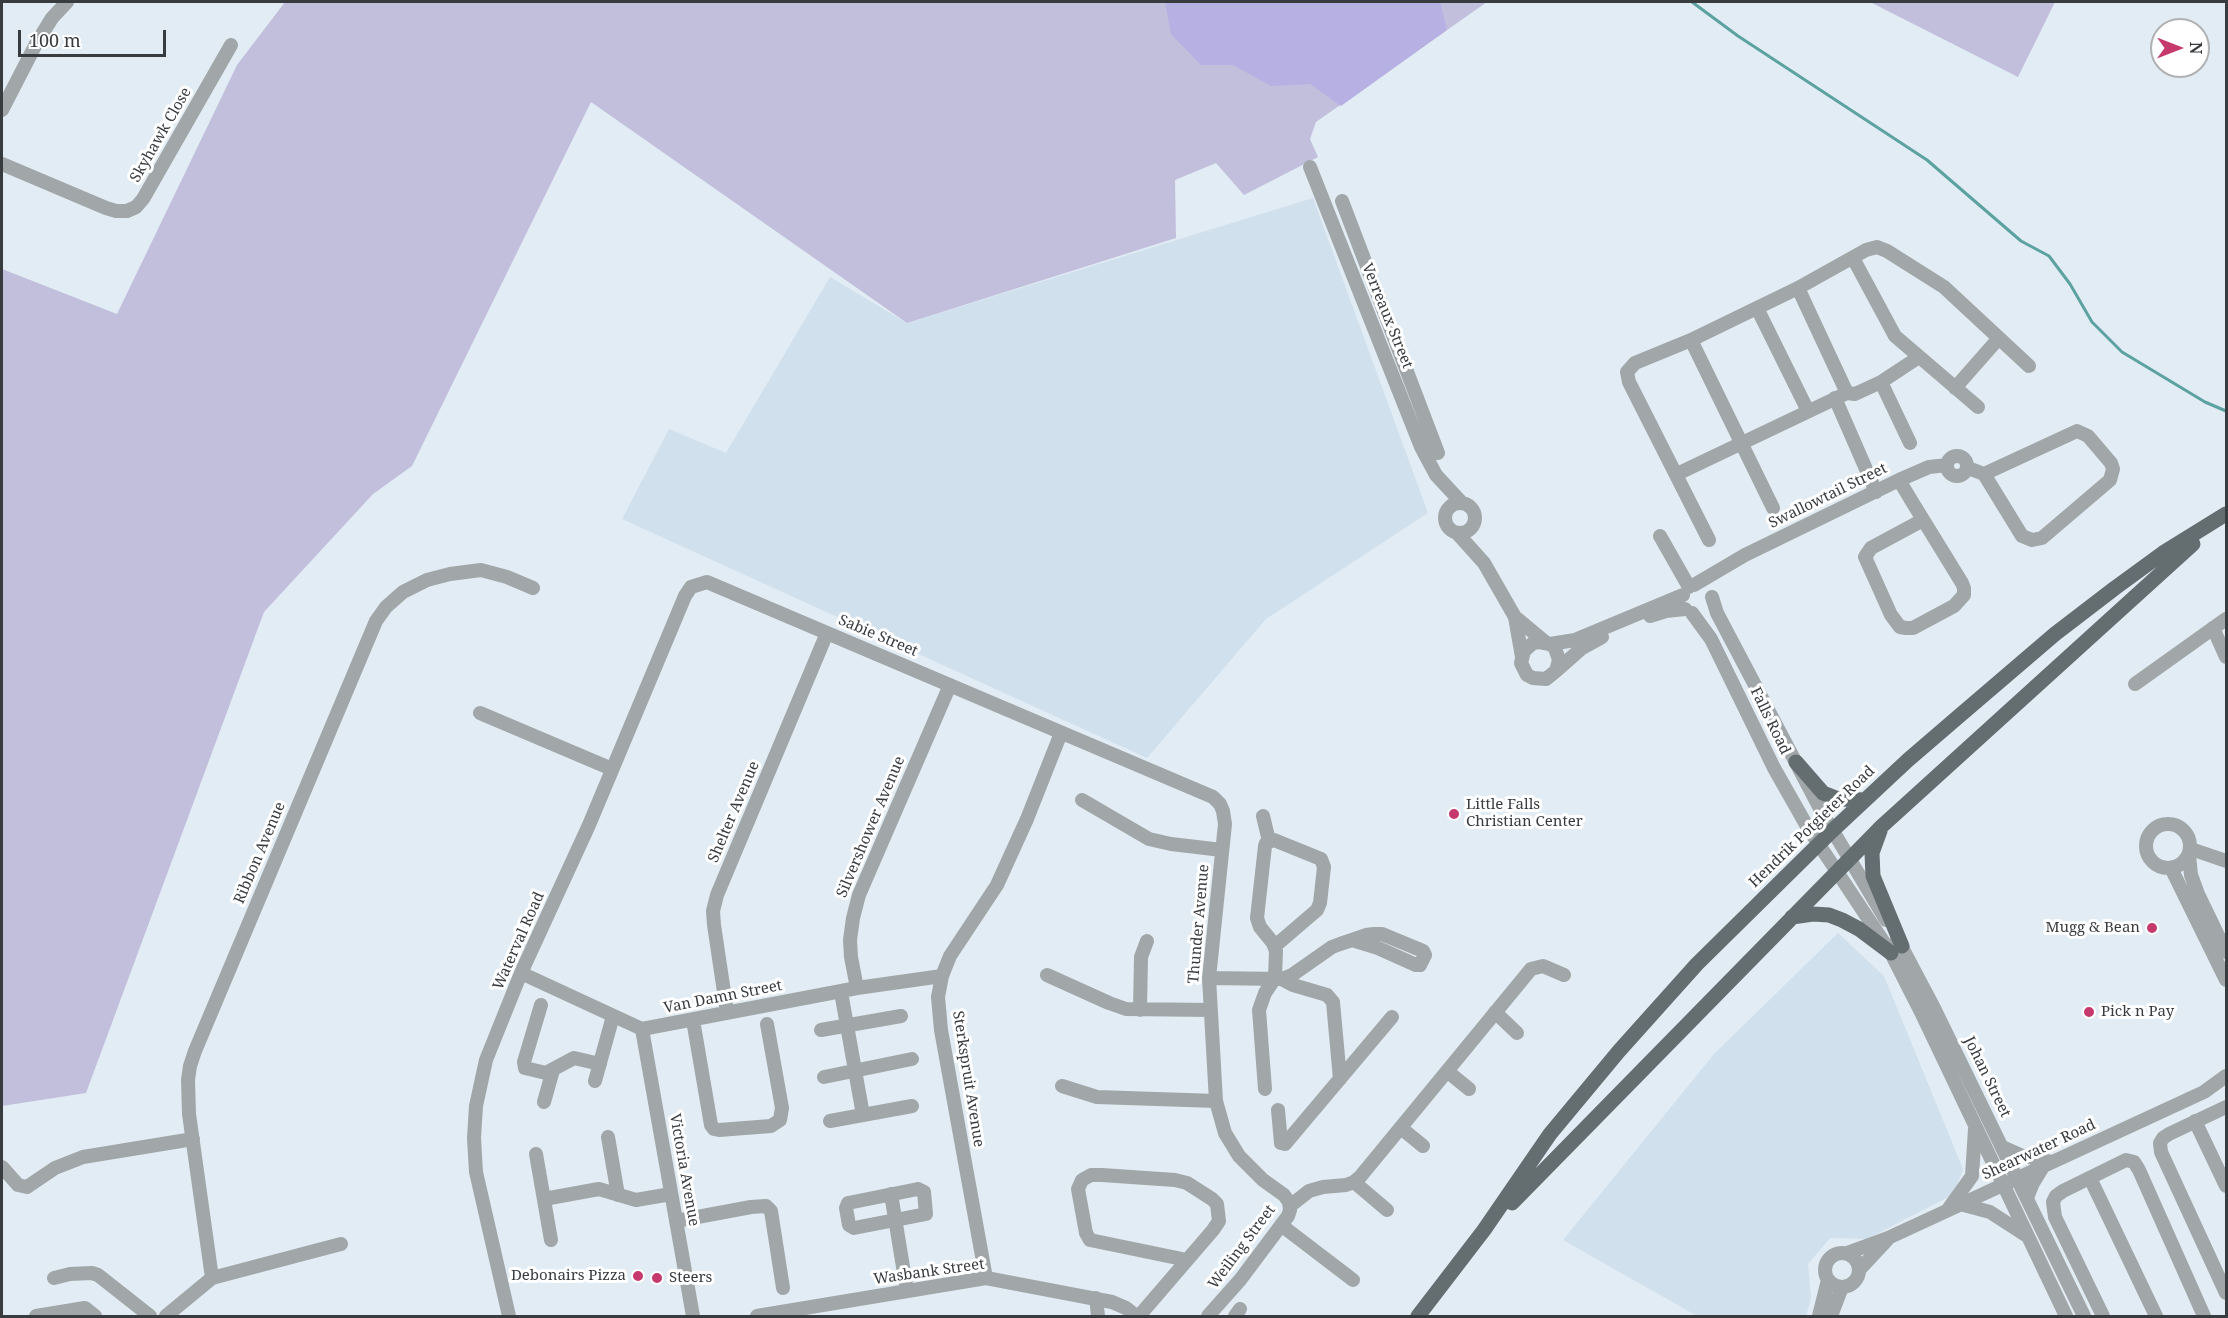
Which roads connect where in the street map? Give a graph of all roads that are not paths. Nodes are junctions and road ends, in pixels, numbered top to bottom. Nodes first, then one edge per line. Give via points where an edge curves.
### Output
1 (67, 2) edge
2 (231, 45) dead end
3 (3, 101) edge
4 (2, 164) edge
5 (1310, 168) dead end
6 (1342, 201) dead end
7 (1853, 258) junction
8 (1798, 288) junction
9 (1757, 308) junction
10 (1999, 338) junction
11 (1691, 340) junction
12 (1919, 357) junction
13 (2029, 366) dead end
14 (1881, 382) junction
15 (1955, 388) junction
16 (1841, 395) junction
17 (1978, 407) dead end
18 (1809, 411) junction
19 (1741, 442) junction
20 (1910, 443) dead end
21 (1437, 453) dead end
22 (1677, 474) junction
23 (1984, 474) junction
24 (1436, 475) junction
25 (1899, 480) junction
26 (1876, 492) junction
27 (1462, 503) junction
28 (1773, 508) dead end
29 (1446, 513) junction
30 (2226, 514) edge
31 (1923, 520) junction
32 (1474, 523) junction
33 (1457, 533) junction
34 (1660, 536) dead end
35 (1709, 540) dead end
36 (1484, 563) junction
37 (1726, 566) junction
38 (533, 588) dead end
39 (1688, 589) junction
40 (1711, 595) junction
41 (685, 596) joint
42 (1688, 611) junction
43 (1515, 617) junction
44 (2226, 619) edge
45 (2213, 628) junction
46 (827, 633) junction
47 (1547, 643) junction
48 (1522, 657) junction
49 (2226, 657) edge
50 (1556, 671) junction
51 (1752, 678) junction
52 (2135, 684) dead end
53 (950, 685) junction
54 (1735, 687) junction
55 (480, 712) dead end
56 (1061, 733) junction
57 (1796, 762) junction
58 (612, 769) junction
59 (1082, 800) dead end
60 (1865, 800) junction
61 (1263, 816) dead end
62 (1882, 826) junction
63 (1833, 830) junction
64 (1269, 841) junction
65 (1818, 845) junction
66 (1222, 850) junction
67 (2190, 852) junction
68 (1848, 859) junction
69 (2226, 861) edge
70 (2171, 868) junction
71 (1836, 872) junction
72 (1792, 917) junction
73 (1352, 940) dead end
74 (1147, 941) dead end
75 (1275, 946) junction
76 (1896, 950) junction
77 (2226, 952) edge
78 (521, 973) junction
79 (1047, 975) dead end
80 (1564, 975) dead end
81 (942, 976) junction
82 (1209, 978) junction
83 (1279, 979) junction
84 (2226, 980) edge
85 (856, 988) junction
86 (841, 992) junction
87 (541, 1005) dead end
88 (1140, 1010) junction
89 (1210, 1010) junction
90 (726, 1012) junction
91 (1495, 1012) junction
92 (613, 1016) junction
93 (902, 1016) dead end
94 (1392, 1017) dead end
95 (693, 1020) junction
96 (767, 1024) dead end
97 (847, 1024) junction
98 (642, 1029) junction
99 (821, 1030) dead end
100 (1517, 1033) dead end
101 (912, 1059) dead end
102 (600, 1064) junction
103 (553, 1070) junction
104 (855, 1071) junction
105 (1447, 1071) junction
106 (2226, 1076) edge
107 (824, 1077) dead end
108 (1340, 1079) junction
109 (595, 1081) dead end
110 (1062, 1086) dead end
111 (2226, 1087) edge
112 (1265, 1089) dead end
113 (1469, 1089) dead end
114 (2204, 1092) junction
115 (1216, 1101) junction
116 (544, 1102) dead end
117 (912, 1106) dead end
118 (2226, 1107) edge
119 (1278, 1110) dead end
120 (863, 1115) junction
121 (830, 1121) dead end
122 (2195, 1121) junction
123 (1976, 1127) junction
124 (1401, 1128) junction
125 (608, 1137) dead end
126 (193, 1139) junction
127 (1423, 1146) dead end
128 (2002, 1146) junction
129 (536, 1154) dead end
130 (2048, 1164) junction
131 (2, 1167) edge
132 (2017, 1178) junction
133 (2090, 1178) junction
134 (1354, 1182) junction
135 (2003, 1185) junction
136 (2226, 1186) edge
137 (671, 1194) junction
138 (891, 1194) junction
139 (618, 1195) junction
140 (2027, 1198) junction
141 (544, 1199) junction
142 (1291, 1199) junction
143 (1954, 1207) junction
144 (1387, 1210) dead end
145 (676, 1221) junction
146 (895, 1221) junction
147 (1281, 1225) junction
148 (1484, 1230) junction
149 (2027, 1236) junction
150 (1888, 1238) junction
151 (551, 1240) dead end
152 (341, 1244) dead end
153 (1847, 1253) junction
154 (1187, 1260) junction
155 (1859, 1270) junction
156 (54, 1278) dead end
157 (212, 1278) junction
158 (986, 1278) junction
159 (1353, 1280) dead end
160 (1828, 1280) junction
161 (1842, 1287) junction
162 (783, 1288) dead end
163 (907, 1291) junction
164 (2226, 1293) edge
165 (1096, 1298) junction
166 (775, 1315) edge
167 (36, 1317) edge
168 (95, 1317) edge
169 (150, 1317) edge
170 (166, 1317) edge
171 (509, 1317) edge
172 (693, 1317) edge
173 (757, 1317) edge
174 (1098, 1317) edge
175 (1137, 1317) edge
176 (1208, 1317) edge
177 (1418, 1317) edge
178 (1819, 1317) edge
179 (1831, 1317) edge
180 (2066, 1317) edge
181 (2084, 1317) edge
182 (2103, 1317) edge
183 (2156, 1317) edge
184 (2204, 1317) edge

1 - 3 street via 52,18
2 - 4 street, Skyhawk Close via 136,207 127,211 106,208
5 - 24 street, Verreaux Street via 1421,447
6 - 21 street
7 - 8 street
7 - 10 street via 1877,247 1887,250 1944,287
7 - 12 street via 1895,336
8 - 9 street
8 - 16 street
9 - 11 street
9 - 18 street
10 - 13 street
10 - 15 street
11 - 19 street
11 - 22 street via 1635,363 1628,372 1629,382
12 - 14 street
12 - 15 street
14 - 16 street via 1855,394
14 - 20 street
15 - 17 street
16 - 18 street
16 - 26 street
18 - 19 street
19 - 22 street
19 - 28 street
22 - 35 street
23 - 23 street via 2077,431 2088,436 2113,469 2110,480 2042,538 2032,540 2022,536
23 - 25 street, Swallowtail Street via 1968,468 1961,476 1954,476 1947,465 1929,467
24 - 27 street, Verreaux Street
24 - 29 street, Verreaux Street
25 - 26 street, Swallowtail Street
25 - 31 street
26 - 37 street, Swallowtail Street
27 - 29 street via 1452,505
27 - 32 street via 1473,510
29 - 33 street via 1446,523
30 - 60 main road, Hendrik Potgieter Road via 2163,553 2055,634
30 - 62 main road, Hendrik Potgieter Road
31 - 31 street via 1962,583 1964,595 1954,606 1913,628 1900,627 1865,557 1871,548
32 - 33 street via 1465,532
32 - 36 street
33 - 36 street
34 - 39 street
36 - 43 street
37 - 39 street, Swallowtail Street
37 - 40 street
38 - 126 street, Ribbon Avenue via 481,570 450,574 404,592 376,621 195,1051 188,1089
39 - 40 street via 1704,586
39 - 42 street via 1683,605
39 - 47 street, Swallowtail Street via 1575,640
40 - 42 street via 1707,610 1699,615
40 - 51 street, Falls Road
41 - 46 street, Sabie Street via 691,586 707,582
41 - 58 street, Waterval Road
42 - 50 street via 1660,612 1606,635 1582,648
42 - 54 street, Falls Road via 1711,639
43 - 47 street
43 - 48 street
44 - 45 street
45 - 49 street
45 - 52 street
46 - 53 street, Sabie Street
46 - 90 street, Shelter Avenue via 717,895 714,925
47 - 48 street via 1533,643
47 - 50 street via 1558,654
48 - 50 street via 1523,670 1533,678 1546,679
51 - 54 street
51 - 57 street, Falls Road
53 - 56 street, Sabie Street
53 - 85 street, Silvershower Avenue via 859,895 850,940
54 - 65 street, Falls Road via 1774,768
55 - 58 street
56 - 66 street, Thunder Avenue via 1213,798 1223,811
56 - 81 street, Sterkspruit Avenue via 997,885 950,956
57 - 60 main road via 1823,793 1838,799
57 - 63 street, Falls Road
58 - 78 street, Waterval Road
59 - 66 street via 1149,839
60 - 63 main road, Hendrik Potgieter Road
61 - 64 street
62 - 68 main road, Hendrik Potgieter Road
62 - 76 main road via 1872,853 1873,876
63 - 65 main road, Hendrik Potgieter Road
63 - 68 street, Falls Road
64 - 75 street via 1264,846 1257,918
64 - 75 street via 1279,841 1321,859 1324,864 1317,909
65 - 71 street, Falls Road
65 - 148 main road, Hendrik Potgieter Road via 1697,964 1619,1051 1550,1134
66 - 82 street, Thunder Avenue
67 - 69 street
67 - 70 street via 2182,864
67 - 70 street via 2189,836 2181,827 2169,823 2152,831 2146,842 2148,855 2153,862
67 - 77 street via 2191,875
68 - 71 main road, Hendrik Potgieter Road
68 - 76 street, Johan Street
70 - 84 street
71 - 72 main road, Hendrik Potgieter Road
71 - 76 street, Johan Street
72 - 76 main road via 1829,915
72 - 148 main road, Hendrik Potgieter Road
73 - 83 street via 1332,947 1292,975
74 - 88 street via 1141,957
75 - 83 street
76 - 123 street, Johan Street
76 - 128 street, Johan Street
78 - 92 street
78 - 171 street, Waterval Road via 486,1060 474,1138 476,1172
79 - 88 street via 1108,1003
80 - 91 street via 1542,966 1534,967
81 - 85 street, Van Damn Street
81 - 158 street, Sterkspruit Avenue via 938,997 941,1030
82 - 83 street
82 - 89 street, Thunder Avenue
83 - 108 street via 1327,995 1333,1002
83 - 112 street via 1264,993 1259,1010
85 - 86 street, Van Damn Street
86 - 90 street, Van Damn Street
86 - 97 street
87 - 103 street via 524,1066 542,1072
88 - 89 street
89 - 115 street, Thunder Avenue
90 - 95 street, Van Damn Street
91 - 100 street
91 - 105 street
92 - 98 street
92 - 102 street
93 - 97 street
94 - 108 street
95 - 96 street via 711,1125 719,1130 771,1126 780,1120 782,1108
95 - 98 street, Van Damn Street
97 - 99 street
97 - 104 street
98 - 137 street, Victoria Avenue
101 - 104 street
102 - 103 street via 574,1058
102 - 109 street
103 - 116 street
104 - 107 street
104 - 120 street
105 - 113 street
105 - 124 street
106 - 114 street, Shearwater Road
108 - 119 street via 1285,1144 1281,1143
110 - 115 street via 1097,1097
111 - 114 street, Shearwater Road
114 - 130 street, Shearwater Road
115 - 142 street, Thunder Avenue via 1225,1133 1239,1156 1263,1180
117 - 120 street
118 - 122 street
120 - 121 street
122 - 136 street
122 - 164 street via 2163,1138 2161,1152
123 - 135 street, Johan Street
123 - 143 street via 1972,1176
124 - 127 street
124 - 134 street
125 - 139 street
126 - 131 street via 83,1157 55,1168 27,1187 18,1185
126 - 157 street, Ribbon Avenue
128 - 130 street
128 - 132 street, Johan Street
129 - 141 street
130 - 132 street, Shearwater Road
130 - 140 street
132 - 135 street, Shearwater Road
132 - 140 street, Johan Street
133 - 182 street via 2056,1196 2053,1209
133 - 183 street
133 - 184 street via 2119,1161 2134,1162
134 - 142 street via 1315,1188
134 - 144 street
135 - 143 street, Shearwater Road
135 - 149 street, Johan Street
137 - 139 street via 636,1200
137 - 145 street, Victoria Avenue
138 - 146 street
138 - 146 street via 921,1189 927,1211
138 - 146 street via 849,1203 846,1208 852,1228
139 - 141 street via 599,1189
140 - 181 street, Johan Street
141 - 151 street
142 - 147 street, Weiling Street via 1288,1216
143 - 149 street via 1990,1212
143 - 150 street, Shearwater Road
145 - 162 street via 766,1206 771,1211
145 - 172 street, Victoria Avenue
146 - 163 street
147 - 159 street
147 - 176 street, Weiling Street
148 - 177 main road, Hendrik Potgieter Road
149 - 180 street, Johan Street
150 - 153 street, Shearwater Road
150 - 155 street, Shearwater Road
152 - 157 street
153 - 155 street via 1856,1259
153 - 160 street via 1828,1260
154 - 154 street via 1090,1240 1078,1189 1082,1180 1091,1175 1174,1180 1187,1183 1212,1199 1219,1221
154 - 175 street
155 - 161 street via 1856,1280
156 - 169 street via 98,1275
157 - 170 street
158 - 163 street, Wasbank Street
158 - 165 street, Wasbank Street
160 - 161 street
160 - 178 street
161 - 179 street
163 - 166 street, Wasbank Street
165 - 174 street
165 - 175 street, Wasbank Street via 1126,1308
166 - 173 street, Wasbank Street
167 - 168 street via 86,1308

